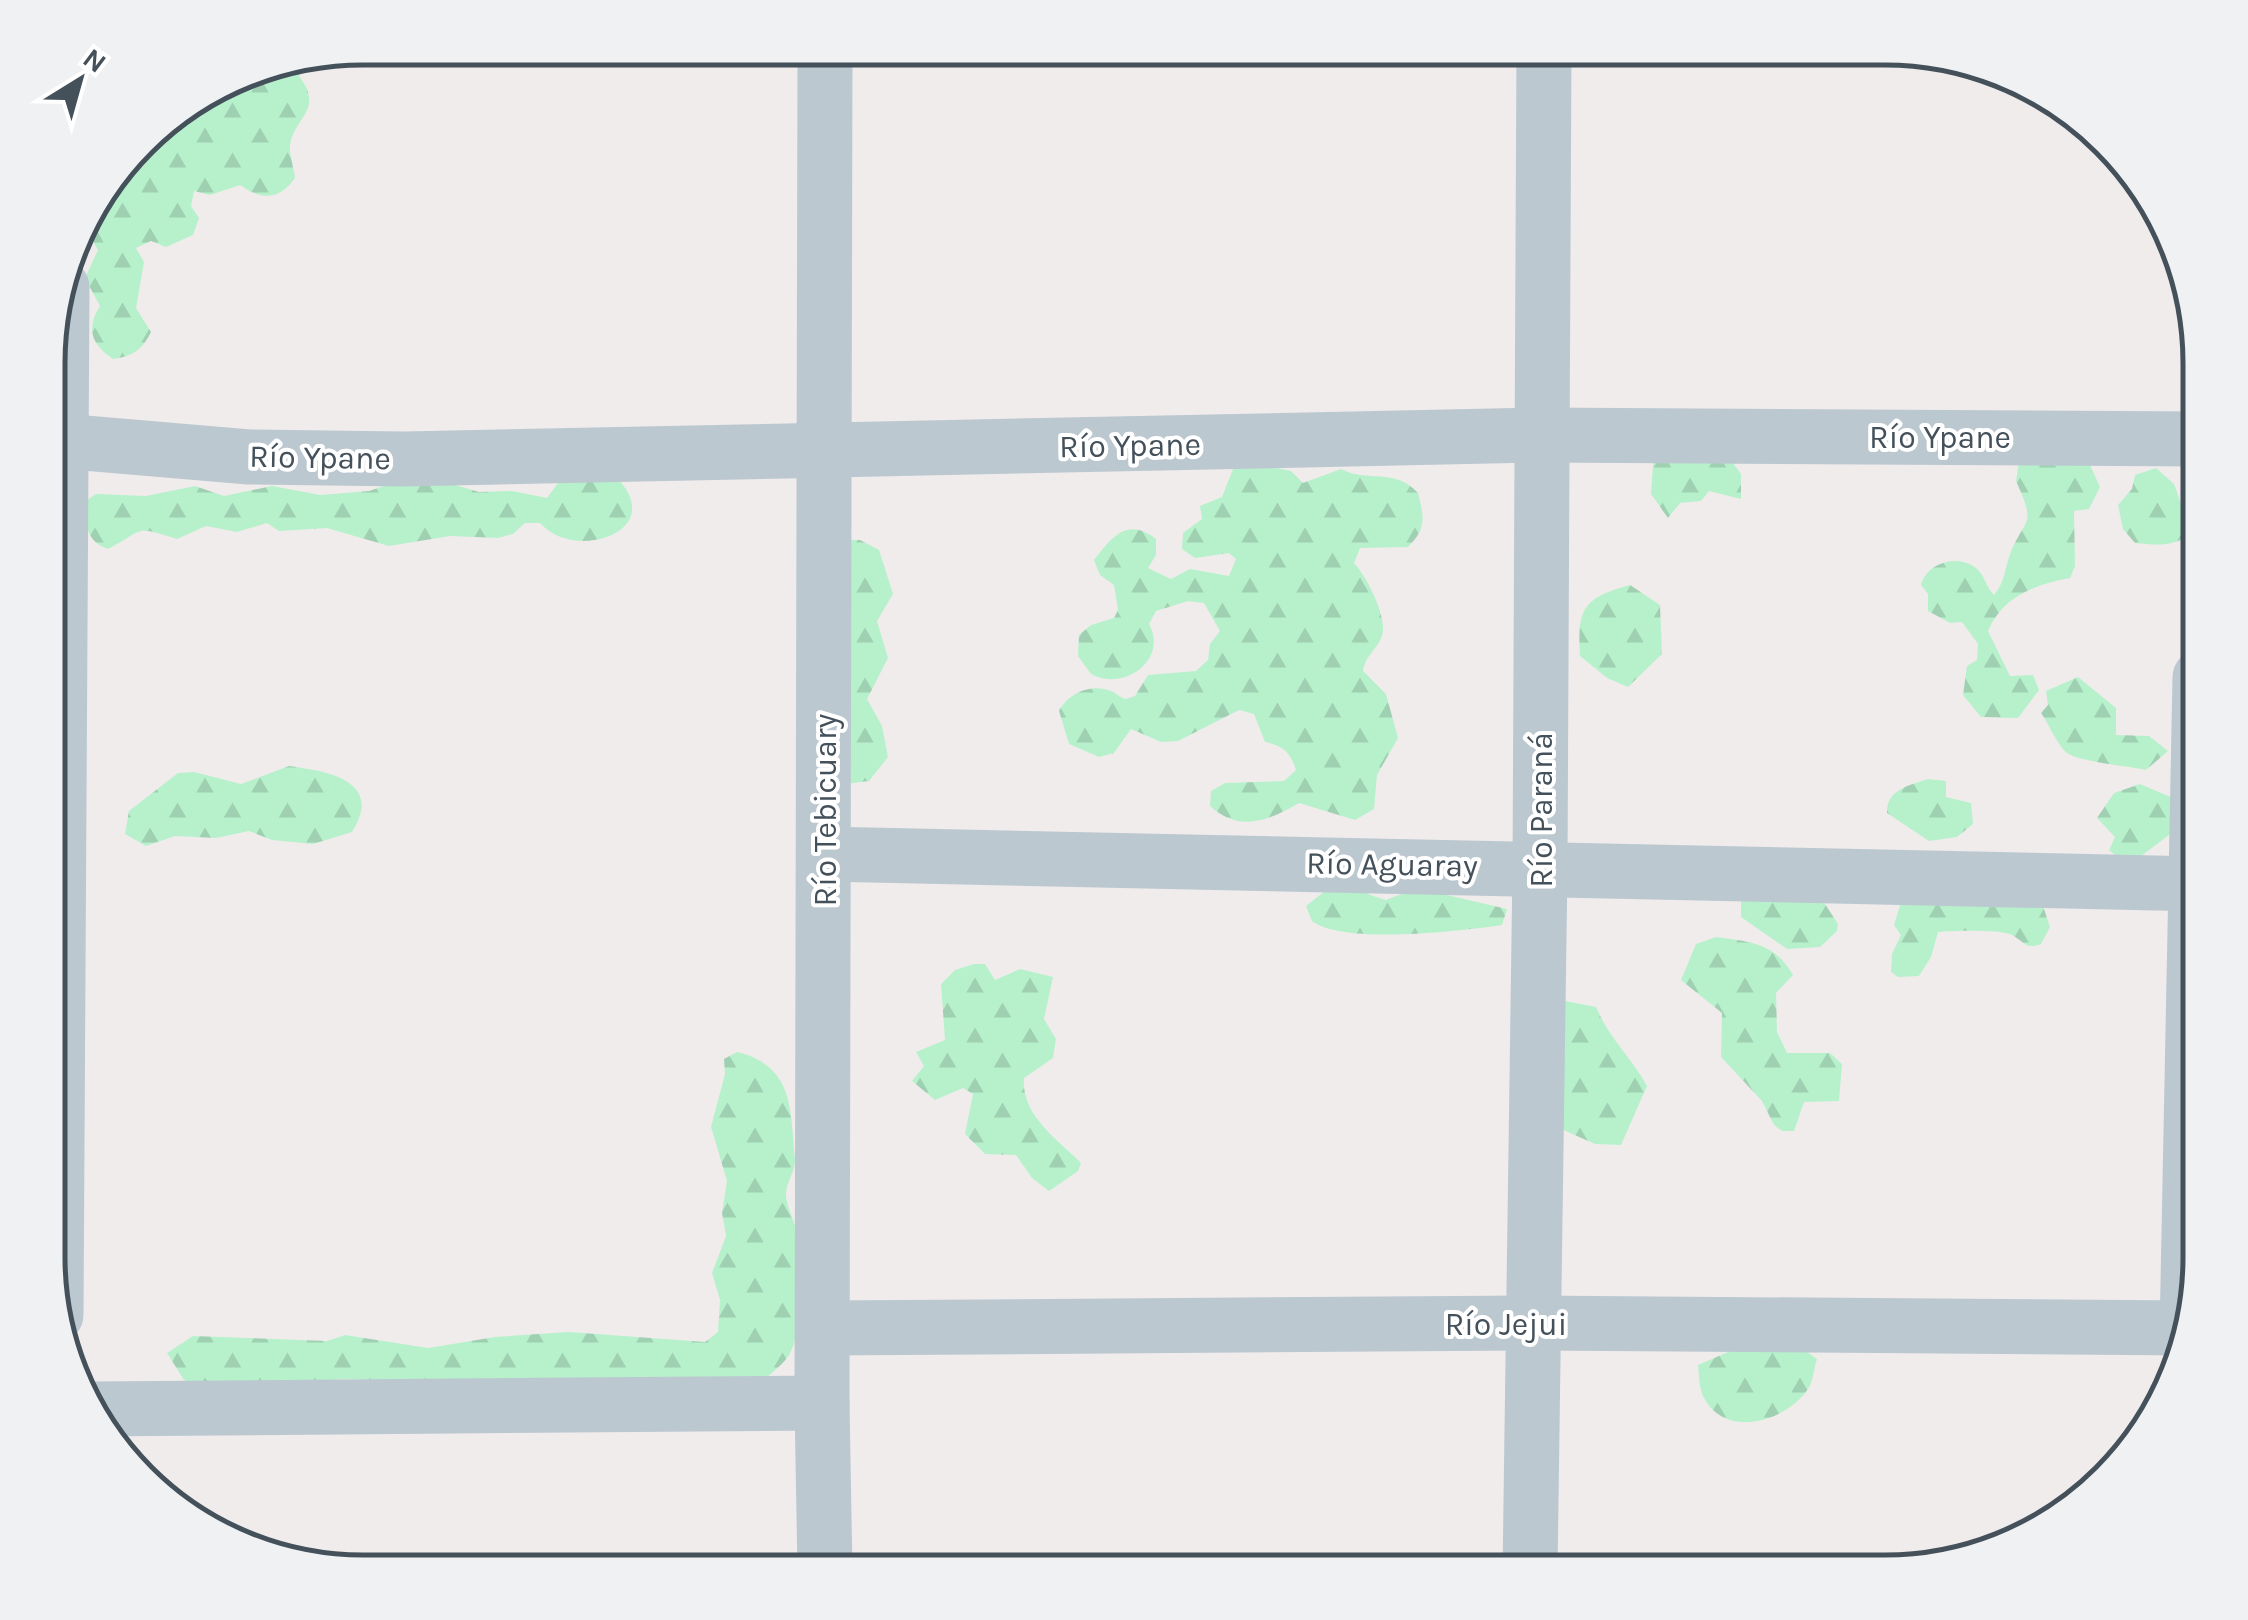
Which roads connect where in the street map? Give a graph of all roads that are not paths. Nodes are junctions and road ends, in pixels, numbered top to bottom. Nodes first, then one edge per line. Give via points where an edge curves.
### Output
1 (825, 66) edge
2 (1544, 66) edge
3 (1542, 435) junction
4 (2182, 439) edge
5 (65, 442) edge
6 (824, 452) junction
7 (825, 854) junction
8 (1540, 867) junction
9 (2182, 884) edge
10 (1535, 1324) junction
11 (825, 1328) junction
12 (2174, 1330) edge
13 (822, 1403) junction
14 (107, 1409) edge
15 (826, 1554) edge
16 (1530, 1555) edge

1 - 6 street, Río Tebicuary
2 - 3 street, Río Paraná
3 - 4 street, Río Ypane
3 - 6 street, Río Ypane
3 - 8 street, Río Paraná
5 - 6 street, Río Ypane via 249,457
6 - 7 street, Río Tebicuary
7 - 8 street, Río Aguaray
7 - 11 street, Río Tebicuary
8 - 9 street, Río Aguaray
8 - 10 street, Río Paraná
10 - 11 street, Río Jejui
10 - 12 street, Río Jejui
10 - 16 street, Río Paraná
11 - 13 street, Río Tebicuary
13 - 14 street
13 - 15 street, Río Tebicuary

